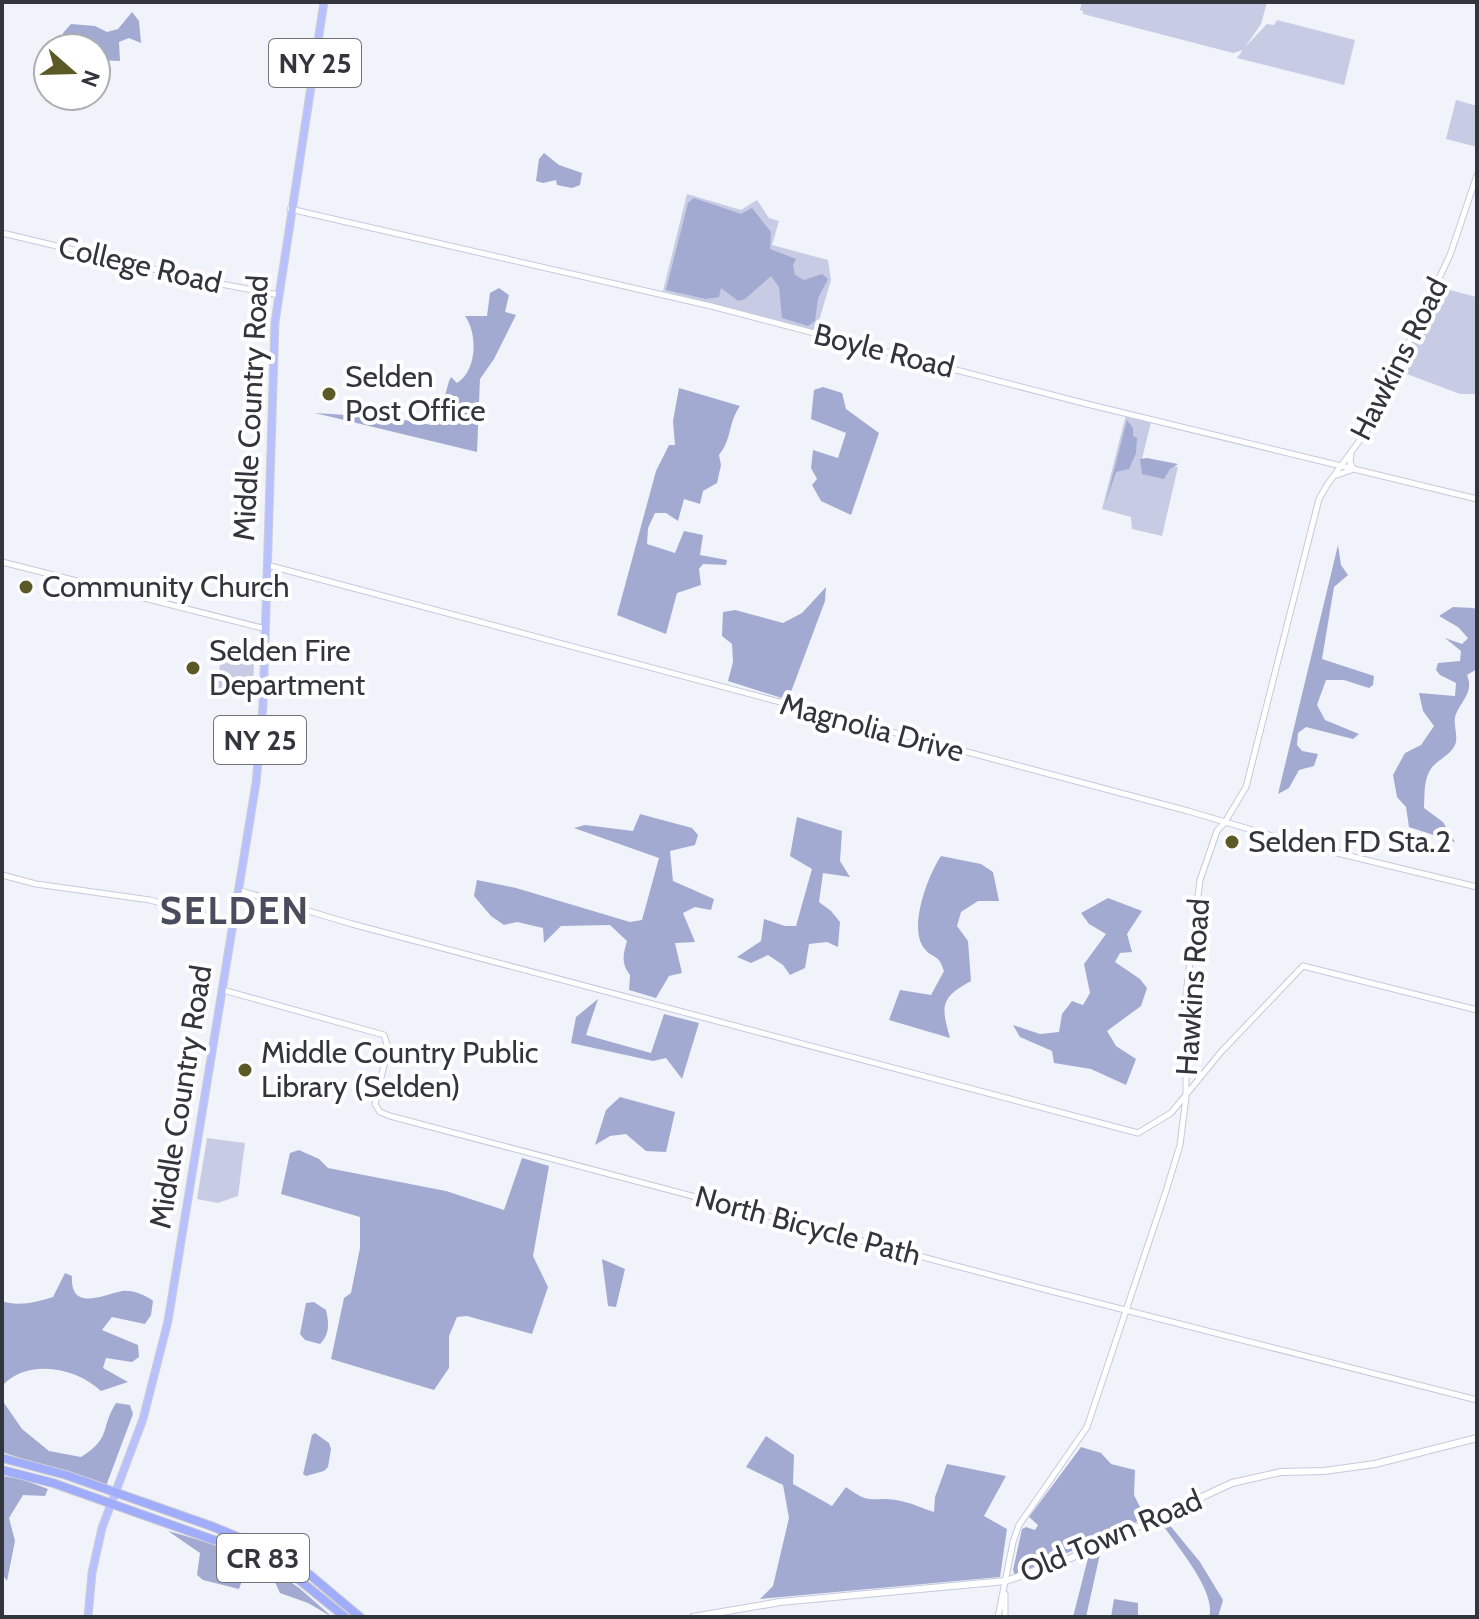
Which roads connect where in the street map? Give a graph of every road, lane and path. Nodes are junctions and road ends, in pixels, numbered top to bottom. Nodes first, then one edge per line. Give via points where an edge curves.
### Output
1 (324, 2) edge
2 (1477, 175) edge
3 (290, 209) junction
4 (2, 233) edge
5 (279, 295) junction
6 (1352, 451) junction
7 (1324, 461) junction
8 (1343, 465) junction
9 (1354, 469) junction
10 (1329, 480) junction
11 (1477, 499) edge
12 (2, 562) edge
13 (267, 565) junction
14 (266, 629) junction
15 (1233, 810) junction
16 (1225, 822) junction
17 (1239, 826) junction
18 (2, 875) edge
19 (1477, 887) edge
20 (238, 890) junction
21 (232, 923) junction
22 (223, 990) junction
23 (1477, 1010) edge
24 (1186, 1097) junction
25 (1127, 1309) junction
26 (1477, 1400) edge
27 (1477, 1438) edge
28 (2, 1458) edge
29 (2, 1470) edge
30 (116, 1492) junction
31 (111, 1504) junction
32 (1006, 1581) junction
33 (88, 1617) edge
34 (345, 1617) edge
35 (360, 1617) edge
36 (693, 1617) edge
37 (998, 1617) edge
38 (1005, 1617) edge

1 - 3 main road, Middle Country Road / NY 25
2 - 6 street, Hawkins Road via 1438,282 1368,429
3 - 5 main road, Middle Country Road / NY 25
3 - 7 street, Boyle Road via 711,306
4 - 5 street, College Road
5 - 13 main road, Middle Country Road / NY 25
6 - 8 street, Hawkins Road
6 - 9 street
7 - 8 street, Boyle Road
7 - 10 street via 1331,471
8 - 9 street, Boyle Road
8 - 10 street, Hawkins Road
9 - 10 street
9 - 11 street, Boyle Road
10 - 15 street, Hawkins Road via 1319,499 1250,774
12 - 14 street
13 - 14 main road, Middle Country Road / NY 25
13 - 16 street, Magnolia Drive
14 - 20 main road, Middle Country Road / NY 25 via 256,777
15 - 16 street, Hawkins Road
15 - 17 street
16 - 17 street, Magnolia Drive
16 - 24 street, Hawkins Road via 1200,880 1186,995
17 - 19 street, Magnolia Drive
18 - 21 street via 150,900
20 - 21 main road, Middle Country Road / NY 25
20 - 24 street via 1136,1133 1163,1119
21 - 22 main road, Middle Country Road / NY 25
22 - 25 street, North Bicycle Path via 384,1035 388,1048 375,1104 385,1114
22 - 30 main road, Middle Country Road / NY 25 via 168,1321 143,1419
23 - 24 street via 1303,966
24 - 25 street, Hawkins Road via 1178,1150
25 - 26 street, North Bicycle Path
25 - 32 street, Hawkins Road via 1087,1427 1019,1525
27 - 32 main road, Old Town Road via 1375,1464 1281,1472 1232,1483 1071,1558
28 - 30 highway, CR 83
29 - 31 highway, CR 83
30 - 31 main road, Middle Country Road / NY 25
30 - 35 highway, CR 83 via 275,1553
31 - 33 main road, Middle Country Road / NY 25 via 92,1573
31 - 34 highway, CR 83 via 261,1557
32 - 36 main road, Old Town Road via 780,1602
32 - 37 street
32 - 38 street

